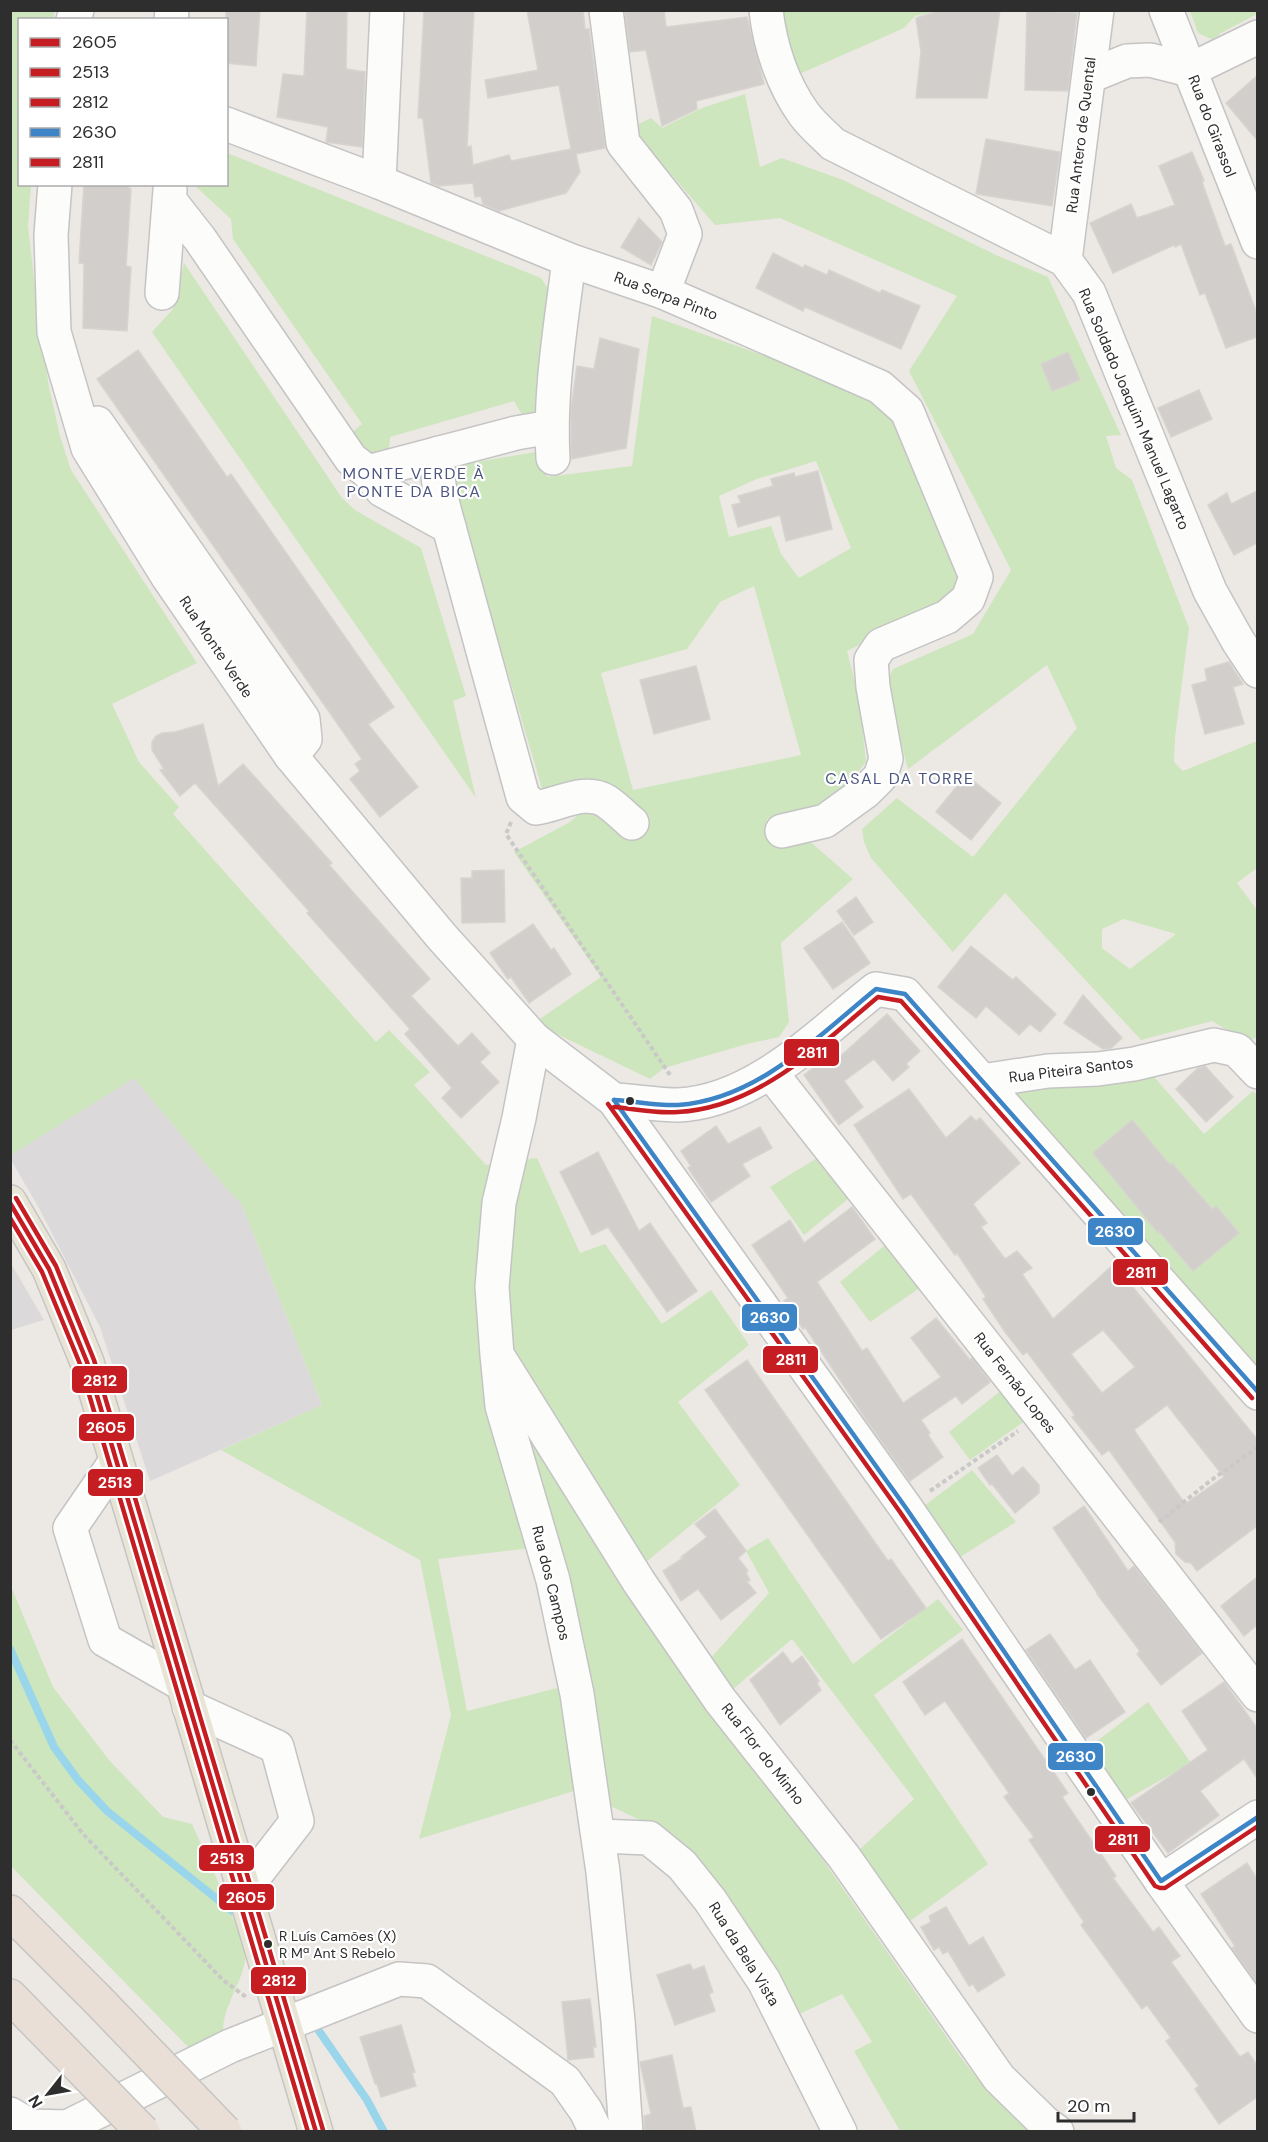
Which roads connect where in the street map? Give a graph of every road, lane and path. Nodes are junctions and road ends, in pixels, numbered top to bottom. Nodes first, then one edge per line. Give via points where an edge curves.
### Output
1 (387, 10) edge
2 (606, 10) edge
3 (766, 10) edge
4 (1096, 10) edge
5 (1166, 10) edge
6 (1257, 38) edge
7 (1190, 70) junction
8 (1090, 76) junction
9 (228, 125) edge
10 (379, 182) junction
11 (55, 186) edge
12 (170, 193) edge
13 (1257, 242) edge
14 (569, 260) junction
15 (1065, 260) junction
16 (663, 292) junction
17 (162, 293) dead end
18 (439, 453) junction
19 (368, 472) junction
20 (449, 527) junction
21 (1257, 671) edge
22 (632, 823) dead end
23 (782, 831) dead end
24 (506, 834) dead end
25 (534, 1039) junction
26 (1257, 1072) edge
27 (771, 1073) junction
28 (982, 1081) junction
29 (614, 1100) junction
30 (688, 1103) junction
31 (10, 1202) edge
32 (497, 1355) junction
33 (1257, 1393) edge
34 (1041, 1416) junction
35 (1257, 1447) edge
36 (116, 1461) junction
37 (906, 1508) junction
38 (1138, 1540) junction
39 (185, 1695) junction
40 (1257, 1695) edge
41 (10, 1740) edge
42 (1257, 1817) edge
43 (599, 1836) junction
44 (1161, 1881) junction
45 (243, 1891) junction
46 (10, 1912) edge
47 (10, 1996) edge
48 (249, 1999) dead end
49 (1257, 2016) edge
50 (283, 2024) junction
51 (10, 2115) edge
52 (143, 2132) edge
53 (225, 2132) edge
54 (316, 2132) edge
55 (596, 2132) edge
56 (626, 2132) edge
57 (840, 2132) edge
58 (1057, 2132) edge

1 - 10 street
2 - 16 street via 623,143 676,210 685,234
3 - 15 street, Rua Soldado Joaquim Manuel Lagarto via 784,81 805,116 833,144
4 - 8 street, Rua Antero de Quental
5 - 7 street, Rua do Girassol
6 - 7 street
7 - 8 street via 1150,60 1127,61
7 - 13 street, Rua do Girassol
8 - 15 street, Rua Antero de Quental
9 - 10 street, Rua Serpa Pinto
10 - 14 street, Rua Serpa Pinto
11 - 25 street, Rua Monte Verde via 51,235 54,332 88,448 168,577 291,756 442,937
12 - 17 street
12 - 19 street via 351,459
14 - 16 street, Rua Serpa Pinto
14 - 18 street via 555,371 552,443 516,433
15 - 21 street, Rua Soldado Joaquim Manuel Lagarto via 1089,293 1210,591
16 - 23 street, Rua Serpa Pinto via 880,387 907,411 976,577 968,599 947,617 881,645 871,660 886,759 880,777 825,821
18 - 19 street
18 - 20 street via 438,488
19 - 20 street via 382,490
20 - 22 street via 523,797 536,808 583,795 595,797 605,800
24 - 30 path
25 - 29 street, Rua Monte Verde
25 - 32 street, Rua dos Campos via 499,1203 492,1287
26 - 28 street, Rua Piteira Santos via 1237,1050 1214,1045 1134,1064
27 - 28 street via 876,989 905,994
27 - 30 street via 716,1099
27 - 34 street, Rua Fernão Lopes
28 - 33 street
29 - 30 street
29 - 37 street, Rua Monte Verde
31 - 36 main road via 50,1269 87,1362
32 - 43 street, Rua dos Campos via 502,1406 553,1580 577,1694
32 - 58 street, Rua Flor do Minho via 639,1582 720,1700 844,1857 999,2078
34 - 37 path
34 - 38 street, Rua Fernão Lopes
35 - 38 path
36 - 39 main road
36 - 39 street via 70,1528 105,1640
37 - 44 street, Rua Monte Verde
38 - 40 street, Rua Fernão Lopes
39 - 45 main road
39 - 45 street via 277,1747 297,1821
41 - 48 path via 83,1834 223,1980
42 - 44 street
43 - 56 street, Rua dos Campos
43 - 57 street, Rua da Bela Vista via 649,1838 682,1864 764,1981
44 - 49 street, Rua Monte Verde
45 - 50 main road
46 - 53 highway, bridge
47 - 52 highway, bridge
50 - 51 street via 67,2127 30,2126
50 - 54 main road
50 - 55 street via 399,1979 427,1982 565,2081

